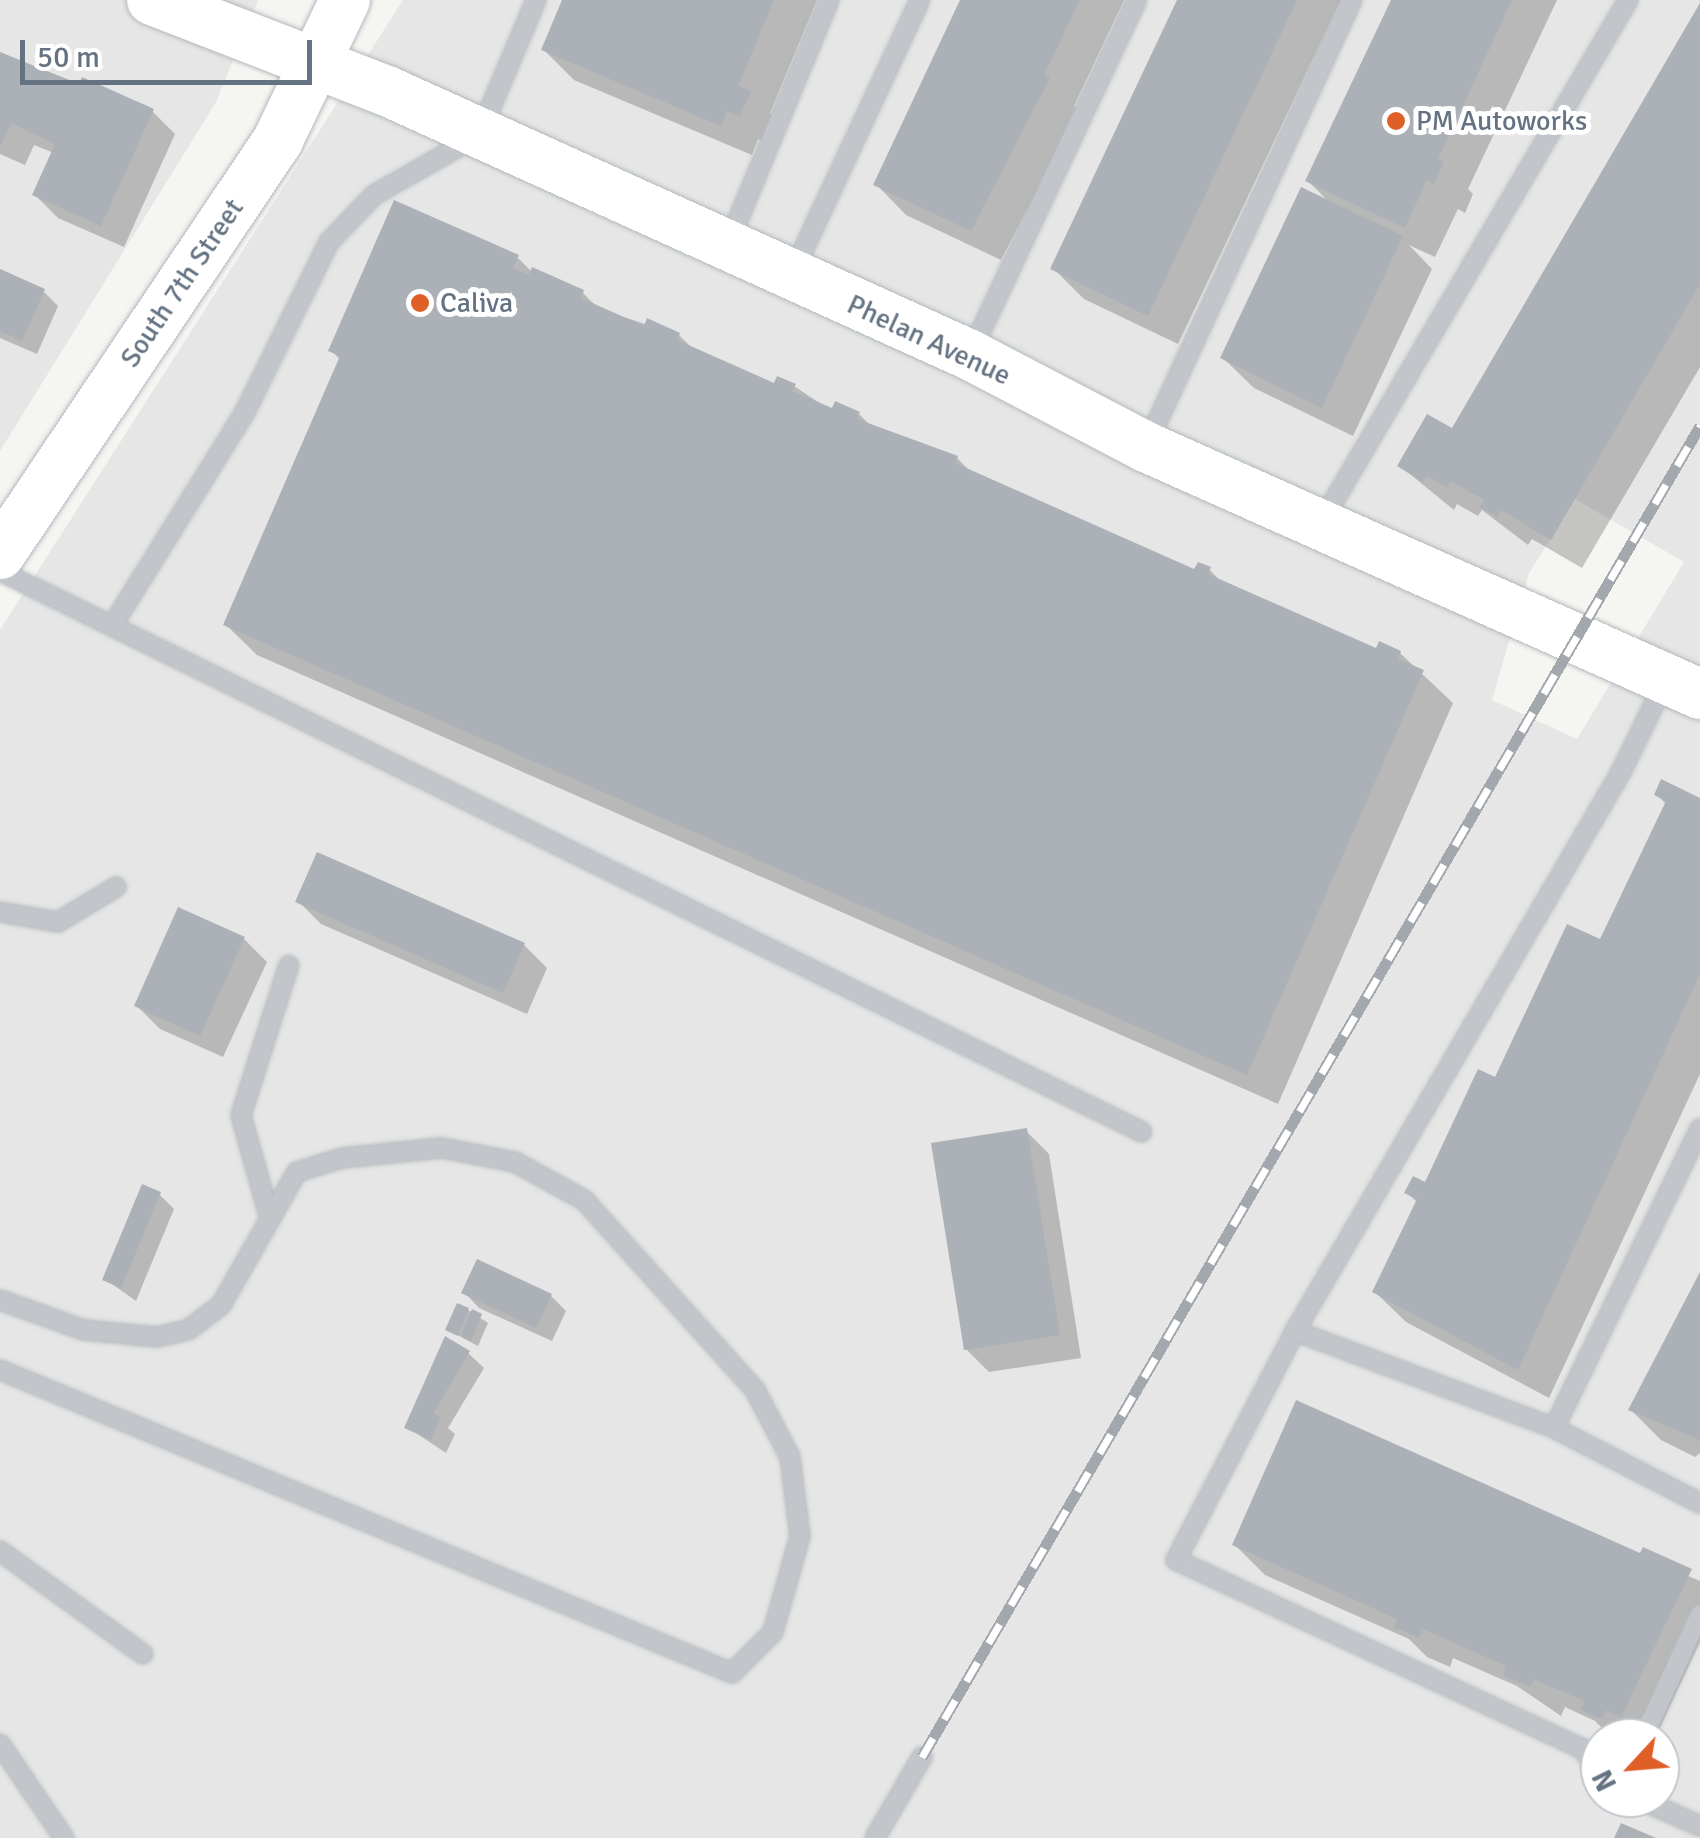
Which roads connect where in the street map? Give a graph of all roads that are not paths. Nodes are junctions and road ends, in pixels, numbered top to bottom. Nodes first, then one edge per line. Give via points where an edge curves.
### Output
1 (344, 0) edge
2 (536, 0) edge
3 (830, 0) edge
4 (920, 0) edge
5 (1137, 0) edge
6 (1352, 0) edge
7 (1628, 0) edge
8 (168, 3) edge
9 (317, 62) junction
10 (480, 135) junction
11 (726, 249) junction
12 (791, 278) junction
13 (970, 355) junction
14 (1146, 447) junction
15 (1319, 525) junction
16 (0, 554) edge
17 (0, 571) edge
18 (112, 626) junction
19 (1683, 687) edge
20 (116, 887) dead end
21 (0, 912) edge
22 (289, 965) dead end
23 (1700, 1129) edge
24 (1142, 1132) dead end
25 (270, 1220) junction
26 (0, 1300) edge
27 (1295, 1331) junction
28 (0, 1370) edge
29 (1554, 1428) junction
30 (1700, 1503) edge
31 (0, 1551) edge
32 (1700, 1614) edge
33 (143, 1654) dead end
34 (1652, 1718) edge
35 (0, 1744) edge
36 (1580, 1748) edge
37 (922, 1757) dead end
38 (64, 1838) edge
39 (875, 1838) edge

1 - 9 street, South 7th Street
2 - 10 lane
3 - 11 lane
4 - 12 lane
5 - 13 lane
6 - 14 lane
7 - 15 lane
8 - 9 street, Phelan Avenue
9 - 10 street, Phelan Avenue
9 - 16 street, South 7th Street via 278,140
10 - 11 street, Phelan Avenue
10 - 18 lane via 374,196 329,242 244,414
11 - 12 street, Phelan Avenue
12 - 13 street, Phelan Avenue
13 - 14 street, Phelan Avenue
14 - 15 street, Phelan Avenue
15 - 19 street, Phelan Avenue
17 - 18 lane
18 - 24 lane
19 - 27 lane via 1620,772
20 - 21 lane via 58,922
22 - 25 lane via 241,1115
23 - 29 lane
25 - 26 lane via 221,1305 188,1330 156,1337 84,1330
25 - 28 lane via 297,1172 342,1158 442,1148 516,1162 584,1200 755,1390 790,1458 800,1536 773,1632 732,1672
27 - 29 lane
27 - 36 lane via 1176,1560
29 - 30 lane
31 - 33 lane
32 - 34 lane
35 - 38 lane
37 - 39 lane

